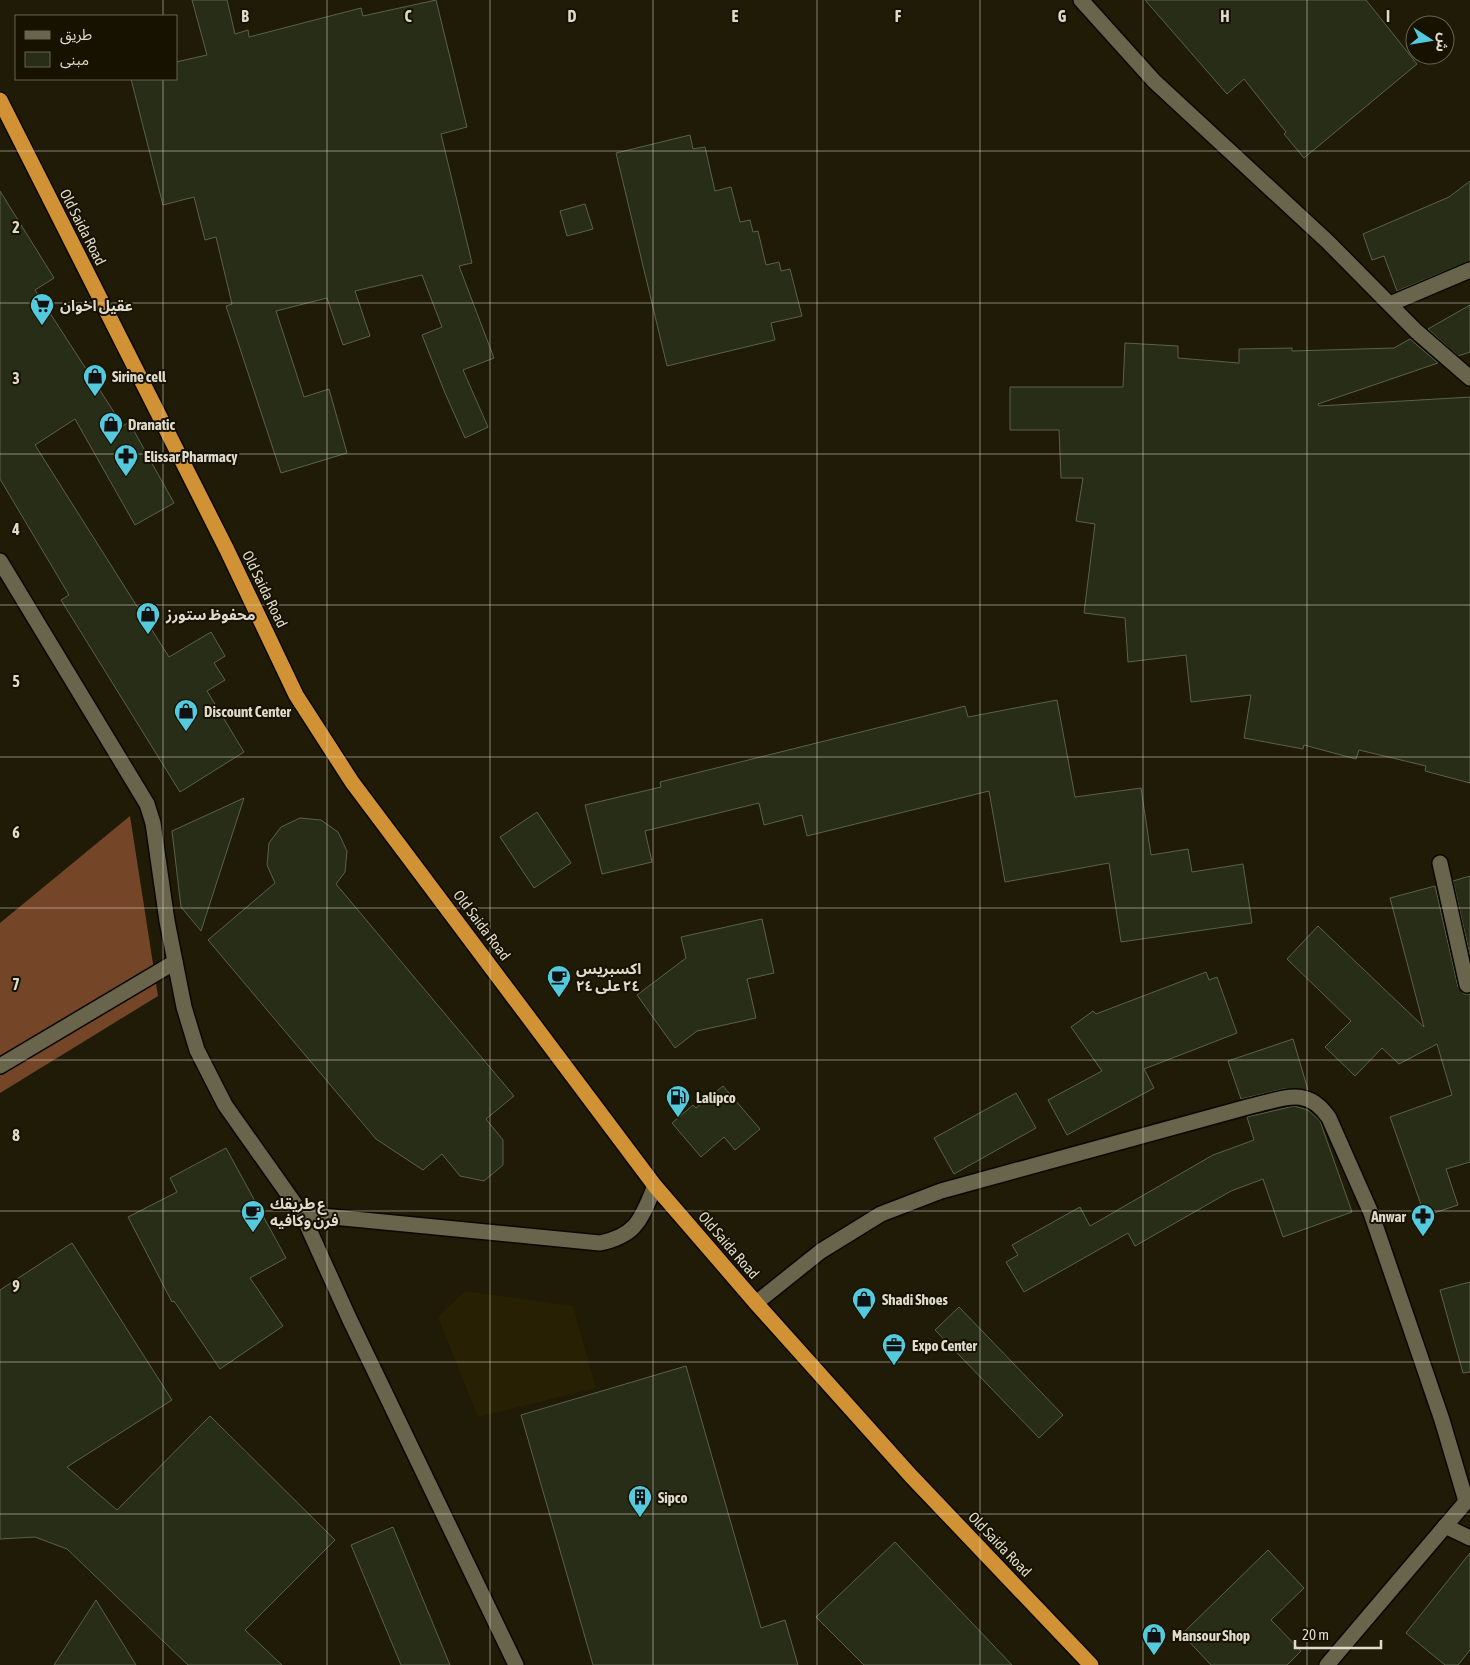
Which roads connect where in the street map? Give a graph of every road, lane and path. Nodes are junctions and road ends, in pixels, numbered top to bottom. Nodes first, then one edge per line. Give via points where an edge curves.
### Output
1 (1081, 0) edge
2 (0, 100) edge
3 (1470, 270) edge
4 (1390, 304) junction
5 (1467, 371) edge
6 (0, 561) edge
7 (1440, 863) dead end
8 (175, 962) junction
9 (1470, 984) edge
10 (0, 1066) edge
11 (655, 1186) junction
12 (302, 1214) junction
13 (756, 1303) junction
14 (1468, 1499) edge
15 (1445, 1526) junction
16 (1470, 1538) edge
17 (516, 1665) edge
18 (1091, 1665) edge
19 (1327, 1665) edge

1 - 4 street via 1154,80
2 - 11 highway, Old Saida Road via 296,694 352,782
3 - 4 street
4 - 5 street via 1416,331
6 - 8 street via 147,804 153,822
7 - 9 street
8 - 10 street
8 - 12 street via 197,1050 225,1105
11 - 12 street via 638,1224 612,1241 600,1243
11 - 13 highway, Old Saida Road
12 - 17 street
13 - 14 street via 821,1251 881,1214 941,1191 1298,1096 1321,1106 1329,1118 1371,1212
13 - 18 highway, Old Saida Road via 911,1476
14 - 15 street
15 - 16 street
15 - 19 street

